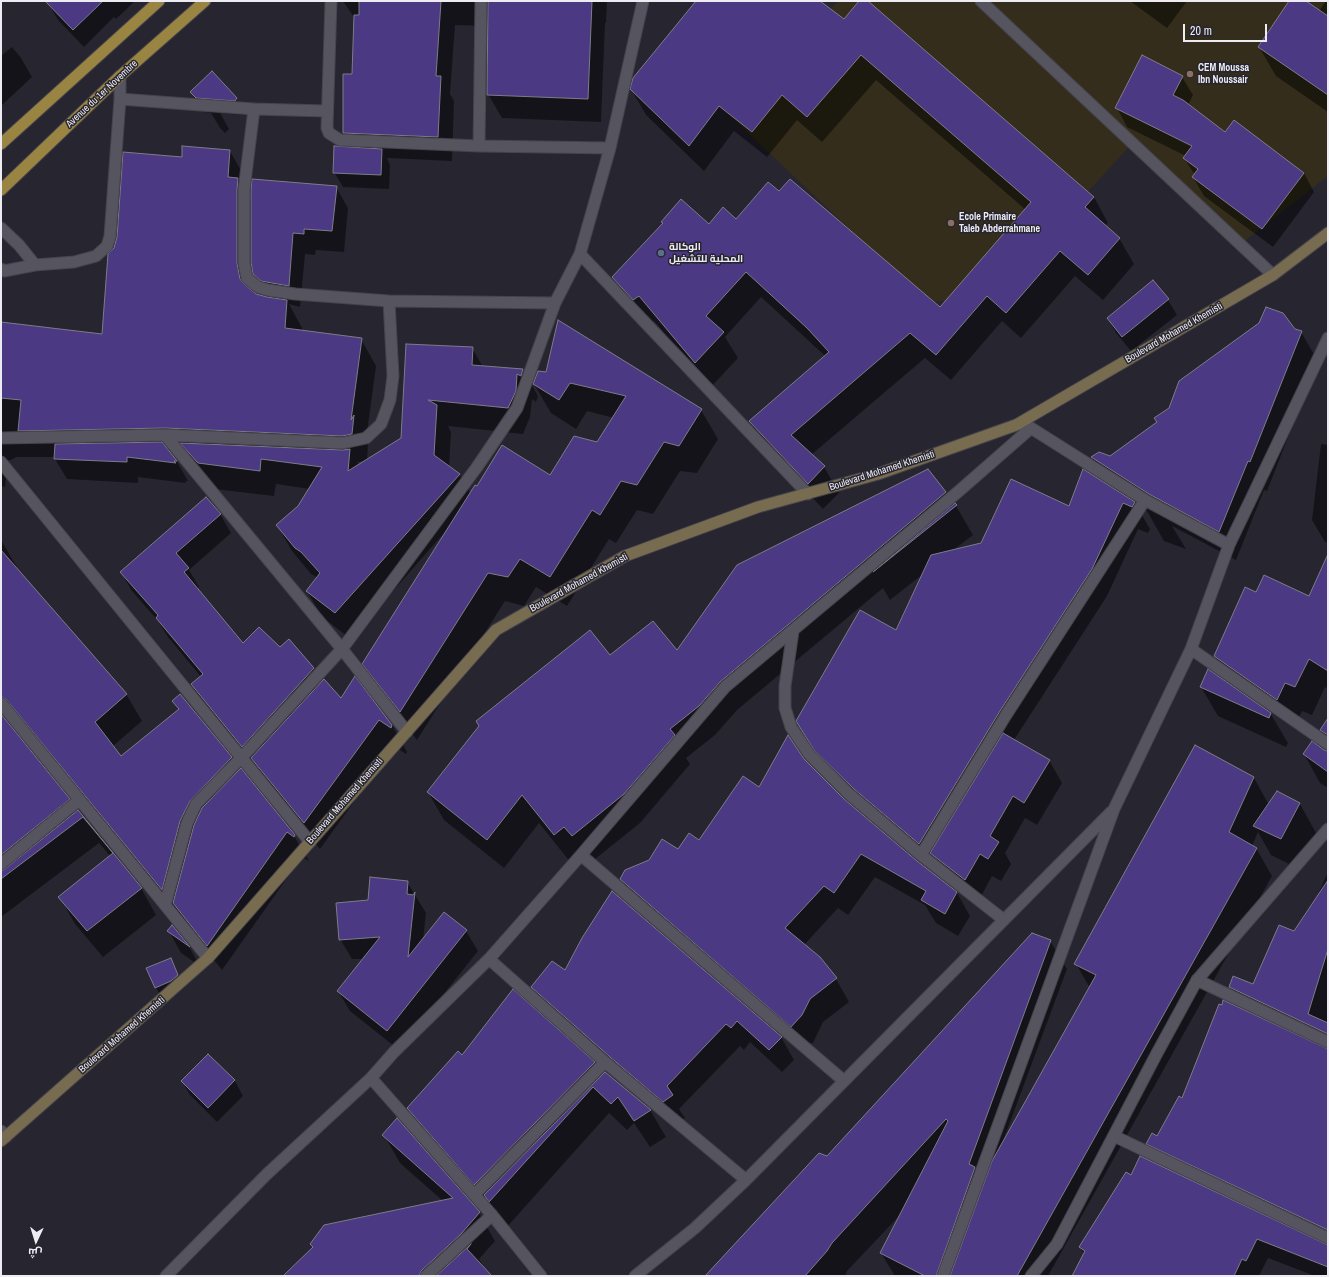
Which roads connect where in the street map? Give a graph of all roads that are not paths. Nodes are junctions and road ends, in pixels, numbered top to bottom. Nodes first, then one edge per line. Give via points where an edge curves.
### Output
1 (159, 1) edge
2 (205, 1) edge
3 (331, 1) edge
4 (481, 1) edge
5 (643, 1) edge
6 (981, 1) edge
7 (120, 76) junction
8 (120, 100) junction
9 (254, 109) junction
10 (327, 111) junction
11 (1, 144) edge
12 (479, 146) junction
13 (610, 148) junction
14 (1, 190) edge
15 (1, 228) edge
16 (1328, 233) edge
17 (580, 254) junction
18 (35, 265) junction
19 (1, 269) edge
20 (1273, 275) junction
21 (389, 301) junction
22 (555, 304) junction
23 (1328, 338) edge
24 (1016, 425) junction
25 (1031, 428) junction
26 (164, 435) junction
27 (1, 438) edge
28 (1, 462) edge
29 (808, 494) junction
30 (1145, 500) junction
31 (1229, 545) junction
32 (793, 631) junction
33 (342, 649) junction
34 (1191, 649) junction
35 (1, 703) edge
36 (407, 732) junction
37 (1328, 744) edge
38 (242, 757) junction
39 (79, 800) junction
40 (1114, 809) junction
41 (1328, 830) edge
42 (310, 842) junction
43 (581, 855) junction
44 (921, 855) junction
45 (1, 864) edge
46 (165, 905) junction
47 (1004, 920) junction
48 (208, 958) junction
49 (489, 959) junction
50 (1197, 980) junction
51 (1328, 1042) edge
52 (605, 1062) junction
53 (371, 1078) junction
54 (844, 1081) junction
55 (3, 1136) edge
56 (1114, 1136) junction
57 (746, 1180) junction
58 (474, 1195) junction
59 (492, 1215) junction
60 (1328, 1238) edge
61 (166, 1276) edge
62 (426, 1276) edge
63 (541, 1276) edge
64 (635, 1276) edge
65 (943, 1276) edge
66 (1031, 1276) edge

1 - 11 main road
2 - 7 main road, Avenue du 1er Novembre
3 - 10 street
4 - 12 street
5 - 13 street
6 - 20 street
7 - 8 street
7 - 14 main road, Avenue du 1er Novembre
8 - 9 street
8 - 18 street via 110,236 106,246 96,256 74,262
9 - 10 street
9 - 21 street via 244,190 244,264 248,278 258,287 268,290
10 - 12 street via 329,133 340,140
12 - 13 street
13 - 17 street
15 - 18 street via 19,244
16 - 20 main road, Boulevard Mohamed Khemisti
17 - 22 street
17 - 29 street
18 - 19 street
20 - 24 main road, Boulevard Mohamed Khemisti
21 - 22 street
21 - 26 street via 393,376 390,400 381,424 366,438 343,444
22 - 33 street via 517,408 477,467
23 - 31 street
24 - 25 street
24 - 29 main road, Boulevard Mohamed Khemisti via 878,474
25 - 30 street
25 - 32 street
26 - 27 street
26 - 33 street
28 - 38 street
29 - 36 main road, Boulevard Mohamed Khemisti via 758,508 625,556 496,630
30 - 31 street
30 - 44 street via 1006,715
31 - 34 street
32 - 43 street via 725,687
32 - 44 street via 785,686 785,708 791,727 809,754 849,794
33 - 36 street
33 - 38 street
34 - 37 street
34 - 40 street
35 - 39 street
36 - 42 main road, Boulevard Mohamed Khemisti
38 - 42 street
38 - 46 street via 196,804 187,824
39 - 45 street
39 - 46 street
40 - 47 street
40 - 65 street
41 - 50 street
42 - 48 main road, Boulevard Mohamed Khemisti
43 - 49 street
43 - 54 street
44 - 47 street
46 - 48 street
47 - 54 street
48 - 55 main road, Boulevard Mohamed Khemisti
49 - 52 street
49 - 53 street
50 - 51 street
50 - 56 street
52 - 57 street
52 - 58 street
53 - 58 street
53 - 61 street via 267,1174
54 - 57 street
56 - 60 street
56 - 66 street via 1057,1244
57 - 64 street via 695,1228
58 - 59 street
59 - 62 street
59 - 63 street

